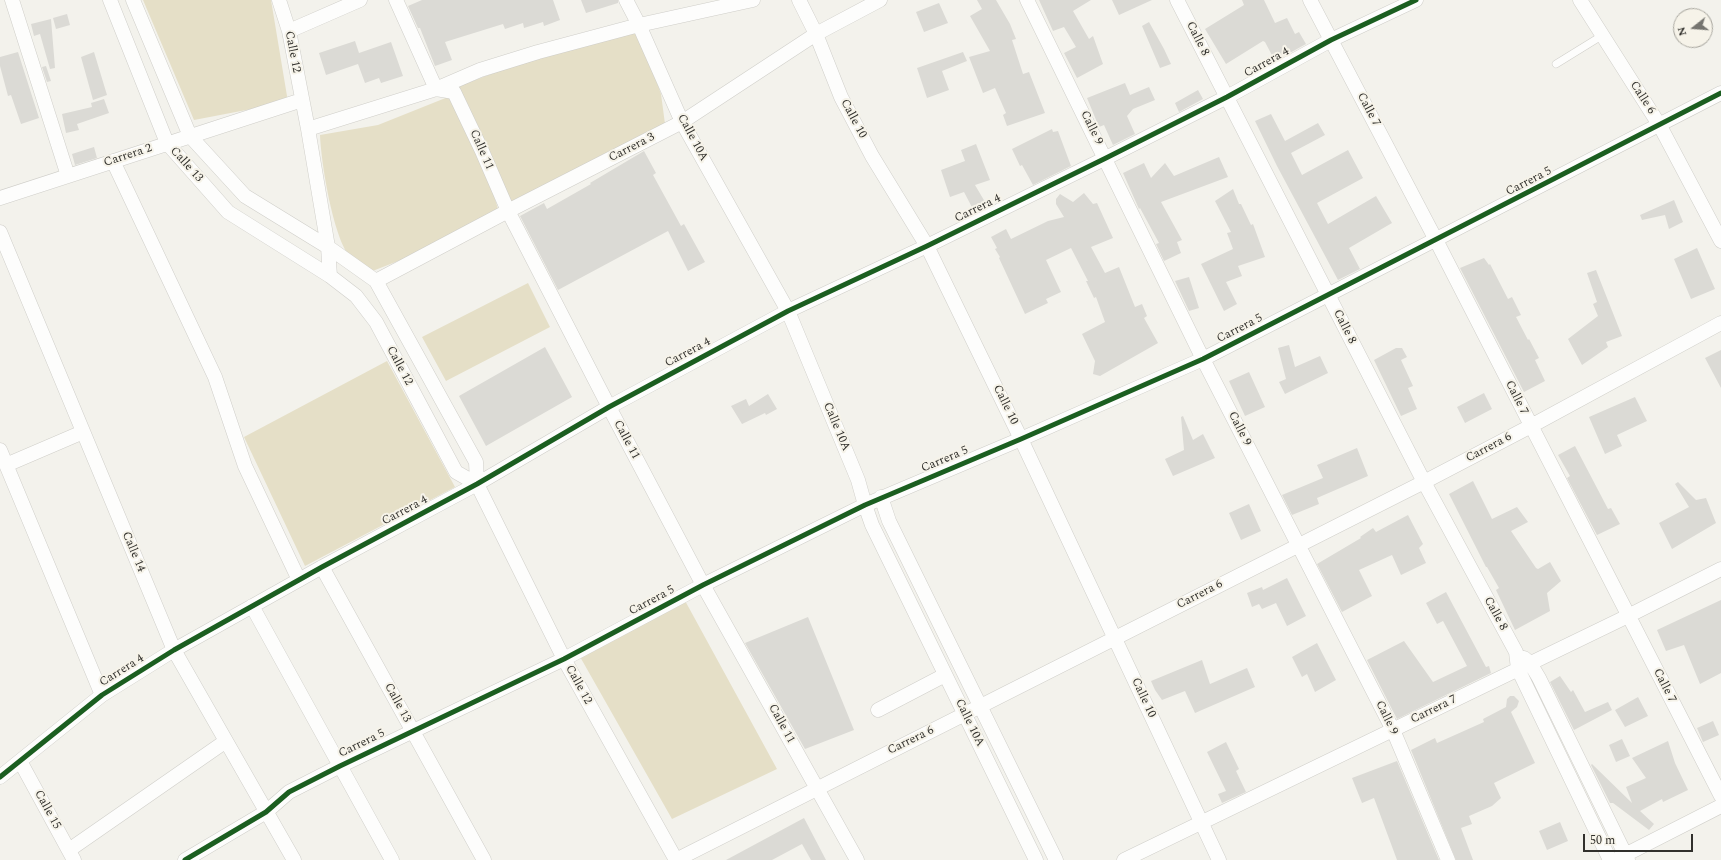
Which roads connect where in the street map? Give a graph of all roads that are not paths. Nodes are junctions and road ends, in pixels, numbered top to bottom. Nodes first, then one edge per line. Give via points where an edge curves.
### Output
1 (12, 0) edge
2 (110, 0) edge
3 (133, 0) edge
4 (278, 0) edge
5 (360, 0) edge
6 (396, 0) edge
7 (626, 0) edge
8 (753, 0) edge
9 (799, 0) edge
10 (880, 0) edge
11 (1027, 0) edge
12 (1177, 0) edge
13 (1310, 0) edge
14 (1416, 0) edge
15 (1580, 0) edge
16 (723, 3) edge
17 (640, 25) junction
18 (289, 31) junction
19 (816, 34) junction
20 (1602, 35) junction
21 (1331, 40) junction
22 (1556, 64) dead end
23 (436, 89) junction
24 (1721, 93) edge
25 (1226, 97) junction
26 (302, 100) junction
27 (682, 122) junction
28 (1660, 126) junction
29 (308, 129) junction
30 (190, 136) junction
31 (167, 144) junction
32 (1106, 158) junction
33 (113, 161) junction
34 (68, 176) junction
35 (0, 198) edge
36 (508, 211) junction
37 (0, 232) edge
38 (1436, 240) junction
39 (1721, 241) edge
40 (927, 246) junction
41 (328, 247) junction
42 (330, 276) junction
43 (376, 282) junction
44 (1328, 295) junction
45 (788, 311) junction
46 (1721, 323) edge
47 (1203, 359) junction
48 (609, 408) junction
49 (1531, 426) junction
50 (83, 432) junction
51 (1022, 439) junction
52 (0, 450) edge
53 (6, 465) junction
54 (1424, 482) junction
55 (477, 484) junction
56 (882, 497) junction
57 (865, 504) junction
58 (1299, 546) junction
59 (322, 567) junction
60 (1721, 569) edge
61 (299, 580) junction
62 (703, 585) junction
63 (252, 606) junction
64 (1628, 616) junction
65 (1115, 638) junction
66 (174, 650) junction
67 (564, 659) junction
68 (1524, 666) junction
69 (946, 675) junction
70 (102, 695) junction
71 (980, 708) junction
72 (878, 710) dead end
73 (965, 715) junction
74 (1393, 730) junction
75 (412, 731) junction
76 (226, 741) junction
77 (20, 761) junction
78 (340, 766) junction
79 (0, 777) edge
80 (817, 788) junction
81 (1721, 796) edge
82 (1721, 806) edge
83 (266, 812) junction
84 (1201, 822) junction
85 (71, 855) edge
86 (1623, 858) edge
87 (185, 860) edge
88 (294, 860) edge
89 (392, 860) edge
90 (484, 860) edge
91 (676, 860) edge
92 (857, 860) edge
93 (1036, 860) edge
94 (1056, 860) edge
95 (1124, 860) edge
96 (1219, 860) edge
97 (1448, 860) edge
98 (1610, 860) edge

1 - 34 street
2 - 31 street, Calle 13
3 - 30 street, Calle 13
4 - 18 street, Calle 12
5 - 18 street
6 - 23 street
7 - 17 street, Calle 10A
8 - 16 street
9 - 19 street, Calle 10
10 - 19 street, Carrera 3
11 - 32 street, Calle 9
12 - 25 street, Calle 8
13 - 21 street, Calle 7
14 - 21 street, Carrera 4
15 - 20 street, Calle 6
16 - 17 street
17 - 23 street via 480,70
17 - 27 street, Calle 10A
18 - 26 street, Calle 12
19 - 27 street, Carrera 3
19 - 40 street, Calle 10 via 841,97 872,156
20 - 22 lane
20 - 28 street, Calle 6
21 - 25 street, Carrera 4
21 - 38 street, Calle 7
23 - 29 street
23 - 36 street, Calle 11 via 454,92
24 - 28 street, Carrera 5
25 - 32 street, Carrera 4
25 - 44 street, Calle 8
26 - 29 street, Calle 12
26 - 30 street, Carrera 2
27 - 36 street, Carrera 3
27 - 45 street, Calle 10A
28 - 38 street, Carrera 5
28 - 39 street, Calle 6
29 - 41 street, Calle 12
30 - 31 street, Carrera 2
30 - 41 street, Calle 13 via 245,196
31 - 33 street, Carrera 2
31 - 42 street, Calle 13 via 228,212
32 - 40 street, Carrera 4
32 - 47 street, Calle 9
33 - 34 street, Carrera 2
33 - 61 street via 215,377 245,466
34 - 35 street, Carrera 2
36 - 43 street, Carrera 3
36 - 48 street, Calle 11
37 - 50 street, Calle 14
38 - 44 street, Carrera 5
38 - 49 street, Calle 7
40 - 45 street, Carrera 4
40 - 51 street, Calle 10
41 - 42 street, Calle 12
41 - 43 street, Calle 12
42 - 55 street, Calle 12 via 356,296 376,322 456,472
43 - 55 street, Calle 12 via 476,462
44 - 47 street, Carrera 5
44 - 54 street, Calle 8
45 - 48 street, Carrera 4
45 - 57 street, Calle 10A via 858,480
46 - 49 street, Carrera 6
47 - 51 street, Carrera 5
47 - 58 street, Calle 9
48 - 55 street, Carrera 4
48 - 62 street, Calle 11
49 - 54 street, Carrera 6
49 - 64 street, Calle 7
50 - 53 street
50 - 66 street, Calle 14
51 - 56 street, Carrera 5
51 - 65 street, Calle 10
52 - 53 street
53 - 70 street
54 - 58 street, Carrera 6
54 - 68 street, Calle 8
55 - 59 street, Carrera 4
55 - 67 street, Calle 12
56 - 57 street, Carrera 5
56 - 71 street, Calle 10A via 889,521
57 - 62 street, Carrera 5
57 - 69 street, Calle 10A via 872,525
58 - 65 street, Carrera 6
58 - 74 street, Calle 9
59 - 61 street, Carrera 4
59 - 75 street, Calle 13
60 - 64 street, Carrera 7
61 - 63 street, Carrera 4
62 - 67 street, Carrera 5
62 - 80 street, Calle 11
63 - 66 street, Carrera 4
63 - 78 street
64 - 68 street, Carrera 7
64 - 81 street, Calle 7
65 - 71 street, Carrera 6
65 - 84 street, Calle 10
66 - 70 street, Carrera 4
66 - 76 street, Calle 14
67 - 75 street, Carrera 5
67 - 91 street, Calle 12
68 - 74 street, Carrera 7
68 - 86 street, Calle 8
68 - 98 street, Calle 8
69 - 72 street
69 - 73 street, Calle 10A
70 - 77 street, Carrera 4
71 - 73 street, Carrera 6
71 - 94 street, Calle 10A
73 - 80 street, Carrera 6
73 - 93 street, Calle 10A
74 - 84 street, Carrera 7
74 - 97 street, Calle 9
75 - 78 street, Carrera 5
75 - 90 street, Calle 13
76 - 83 street, Calle 14
76 - 85 street
77 - 79 street, Carrera 4
77 - 85 street, Calle 15
78 - 83 street, Carrera 5 via 289,792
78 - 89 street
80 - 91 street, Carrera 6
80 - 92 street, Calle 11
82 - 86 street
83 - 87 street, Carrera 5
83 - 88 street, Calle 14
84 - 95 street, Carrera 7
84 - 96 street, Calle 10

